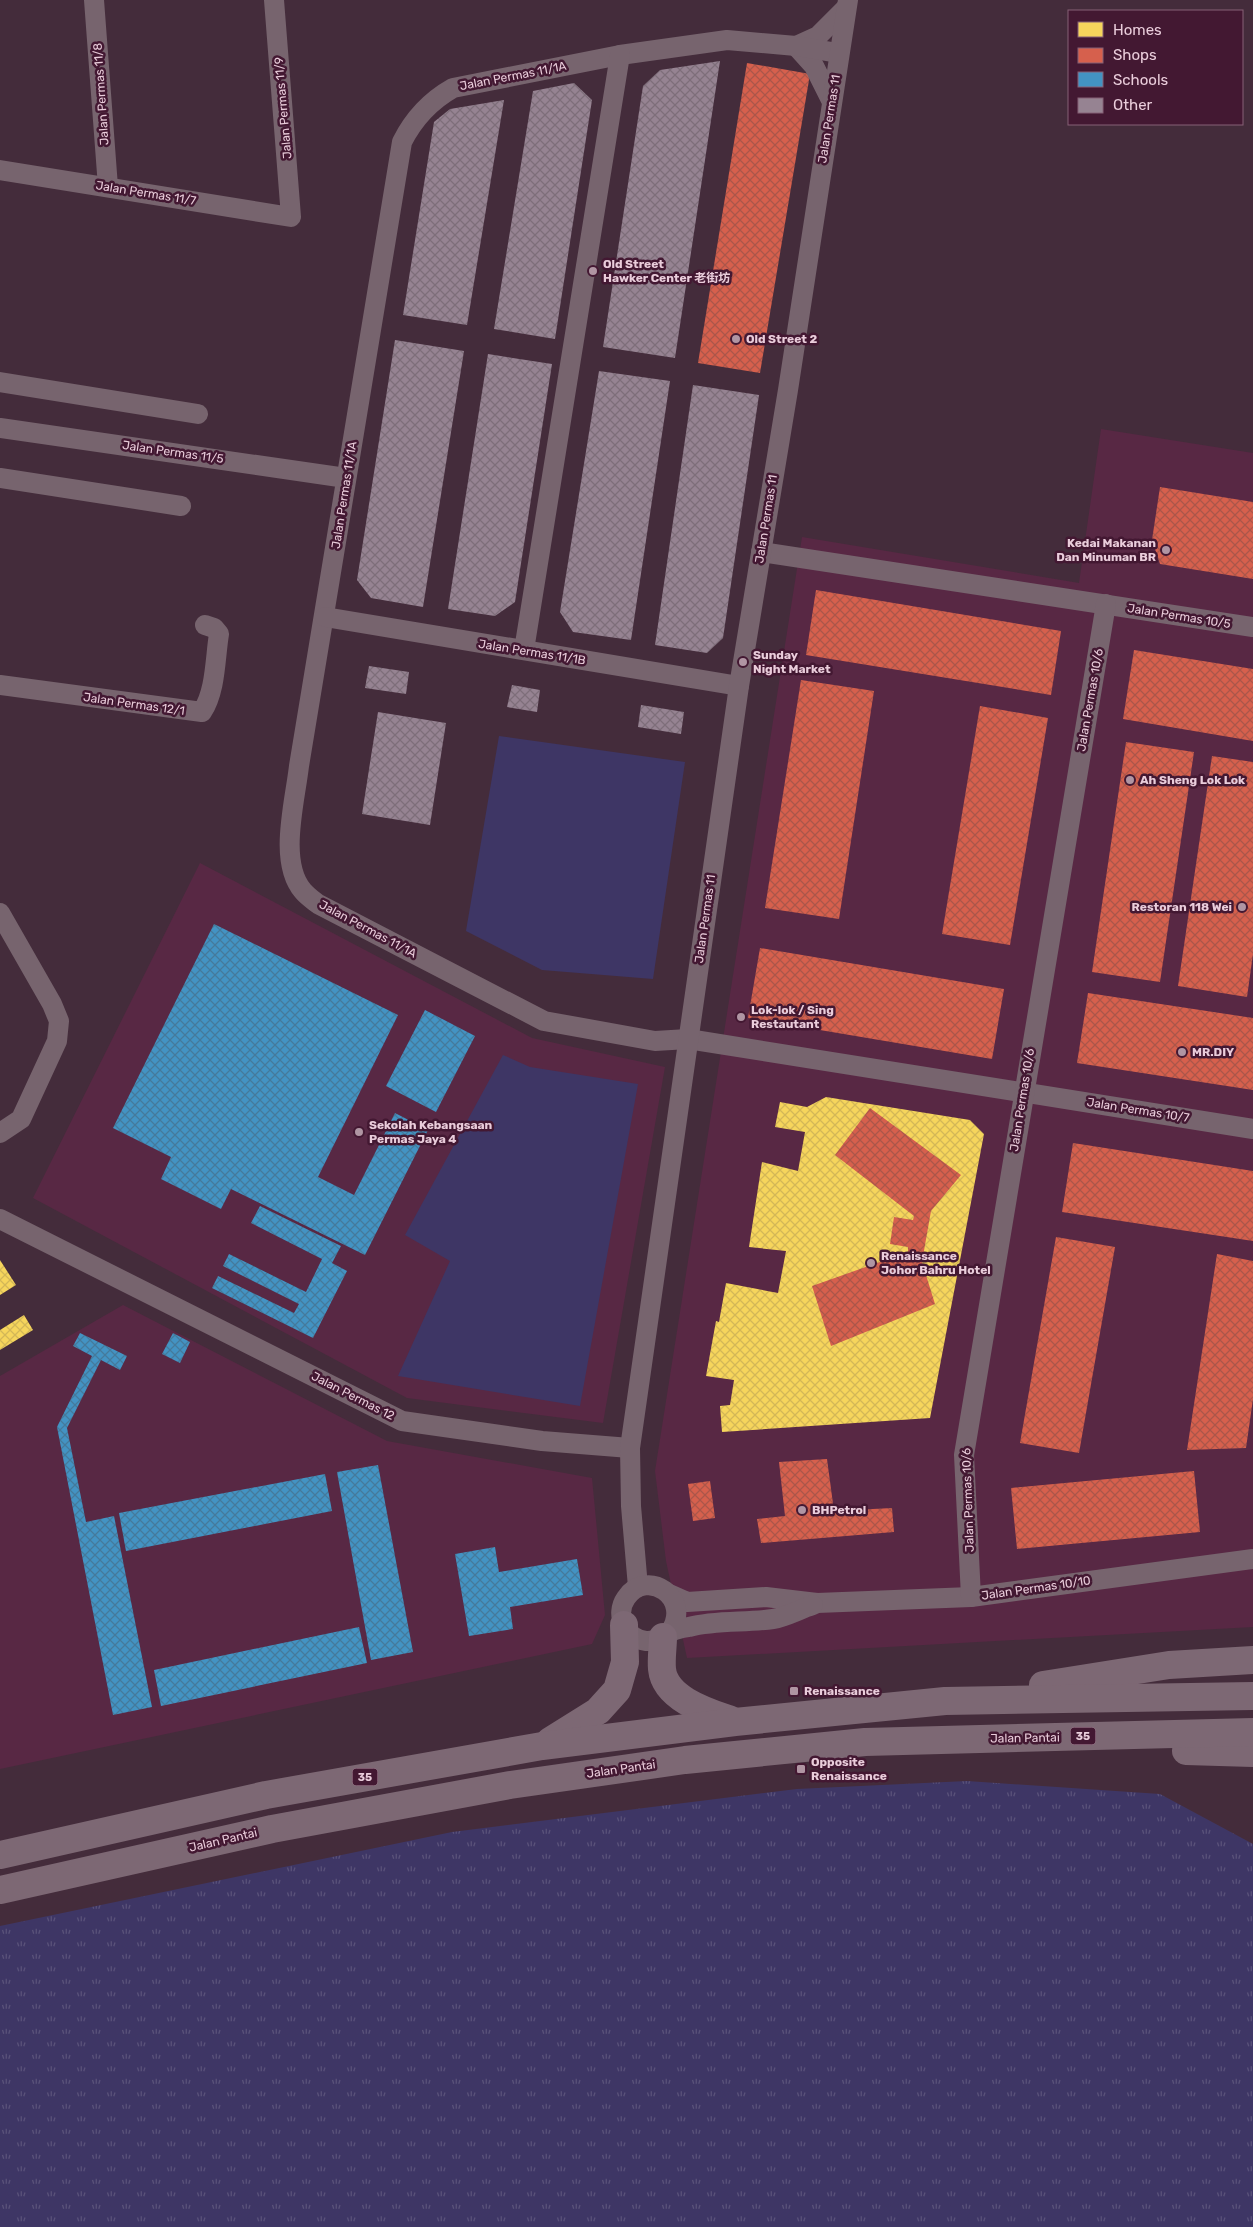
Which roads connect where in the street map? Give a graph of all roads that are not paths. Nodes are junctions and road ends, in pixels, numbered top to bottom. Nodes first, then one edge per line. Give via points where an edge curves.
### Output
1 (94, 0) edge
2 (274, 0) edge
3 (847, 4) edge
4 (796, 46) junction
5 (838, 53) junction
6 (620, 55) junction
7 (831, 100) junction
8 (0, 170) edge
9 (108, 187) junction
10 (291, 217) joint
11 (0, 382) edge
12 (198, 414) dead end
13 (0, 428) edge
14 (0, 478) edge
15 (346, 478) junction
16 (182, 506) dead end
17 (761, 552) junction
18 (1106, 604) junction
19 (324, 618) junction
20 (205, 625) dead end
21 (1253, 627) edge
22 (524, 650) junction
23 (0, 685) edge
24 (739, 686) junction
25 (0, 912) edge
26 (688, 1039) junction
27 (1023, 1092) junction
28 (1253, 1129) edge
29 (0, 1133) edge
30 (0, 1218) edge
31 (630, 1448) junction
32 (1253, 1559) edge
33 (638, 1587) junction
34 (669, 1594) junction
35 (971, 1597) junction
36 (817, 1603) junction
37 (624, 1625) junction
38 (666, 1634) junction
39 (1253, 1660) edge
40 (1253, 1696) edge
41 (945, 1701) junction
42 (735, 1722) junction
43 (1253, 1732) edge
44 (913, 1740) junction
45 (542, 1746) junction
46 (1253, 1753) edge
47 (0, 1855) edge
48 (0, 1890) edge

1 - 9 street, Jalan Permas 11/8
2 - 10 street, Jalan Permas 11/9
3 - 4 street via 818,36
3 - 5 street, Jalan Permas 11
4 - 5 street, Jalan Permas 11/1A
4 - 6 street, Jalan Permas 11/1A via 727,40
4 - 7 street via 814,66
5 - 7 street, Jalan Permas 11
6 - 15 street, Jalan Permas 11/1A via 454,88 437,97 411,124 402,142
6 - 22 street
7 - 17 street, Jalan Permas 11
8 - 9 street, Jalan Permas 11/7
9 - 10 street, Jalan Permas 11/7
11 - 12 street
13 - 15 street, Jalan Permas 11/5
14 - 16 street
15 - 19 street, Jalan Permas 11/1A
17 - 18 street, Jalan Permas 10/5
17 - 24 street, Jalan Permas 11
18 - 21 street, Jalan Permas 10/5
18 - 27 street, Jalan Permas 10/6
19 - 22 street, Jalan Permas 11/1B
19 - 26 street, Jalan Permas 11/1A via 290,839 294,876 303,892 318,904 544,1021 655,1041
20 - 23 street, Jalan Permas 12/1 via 219,634 208,703 202,712
22 - 24 street, Jalan Permas 11/1B
24 - 26 street, Jalan Permas 11
25 - 29 street via 52,1004 58,1021 57,1041 21,1119
26 - 27 street, Jalan Permas 11/1A
26 - 31 street, Jalan Permas 11
27 - 28 street, Jalan Permas 10/7
27 - 35 street, Jalan Permas 10/6 via 964,1455
30 - 31 street, Jalan Permas 12 via 402,1421 542,1441
31 - 33 street
32 - 35 street, Jalan Permas 10/10
33 - 34 street via 654,1586
33 - 37 street via 625,1599 622,1607
34 - 36 street, Jalan Permas 10/10 via 687,1602 766,1597
34 - 38 street via 677,1608 674,1625
35 - 36 street, Jalan Permas 10/10
36 - 38 street, Jalan Permas 10/10 via 775,1619 691,1626
37 - 38 street via 629,1632 646,1641
37 - 45 highway via 625,1662 617,1690 598,1711
38 - 42 highway via 662,1671 672,1690 695,1707
39 - 41 highway via 1169,1665
40 - 41 highway, 35
41 - 42 highway, 35
42 - 45 highway, 35
43 - 44 highway, Jalan Pantai / 35
44 - 46 highway
44 - 48 highway, Jalan Pantai / 35 via 685,1760 510,1785 272,1828
45 - 47 highway, 35 via 266,1795

